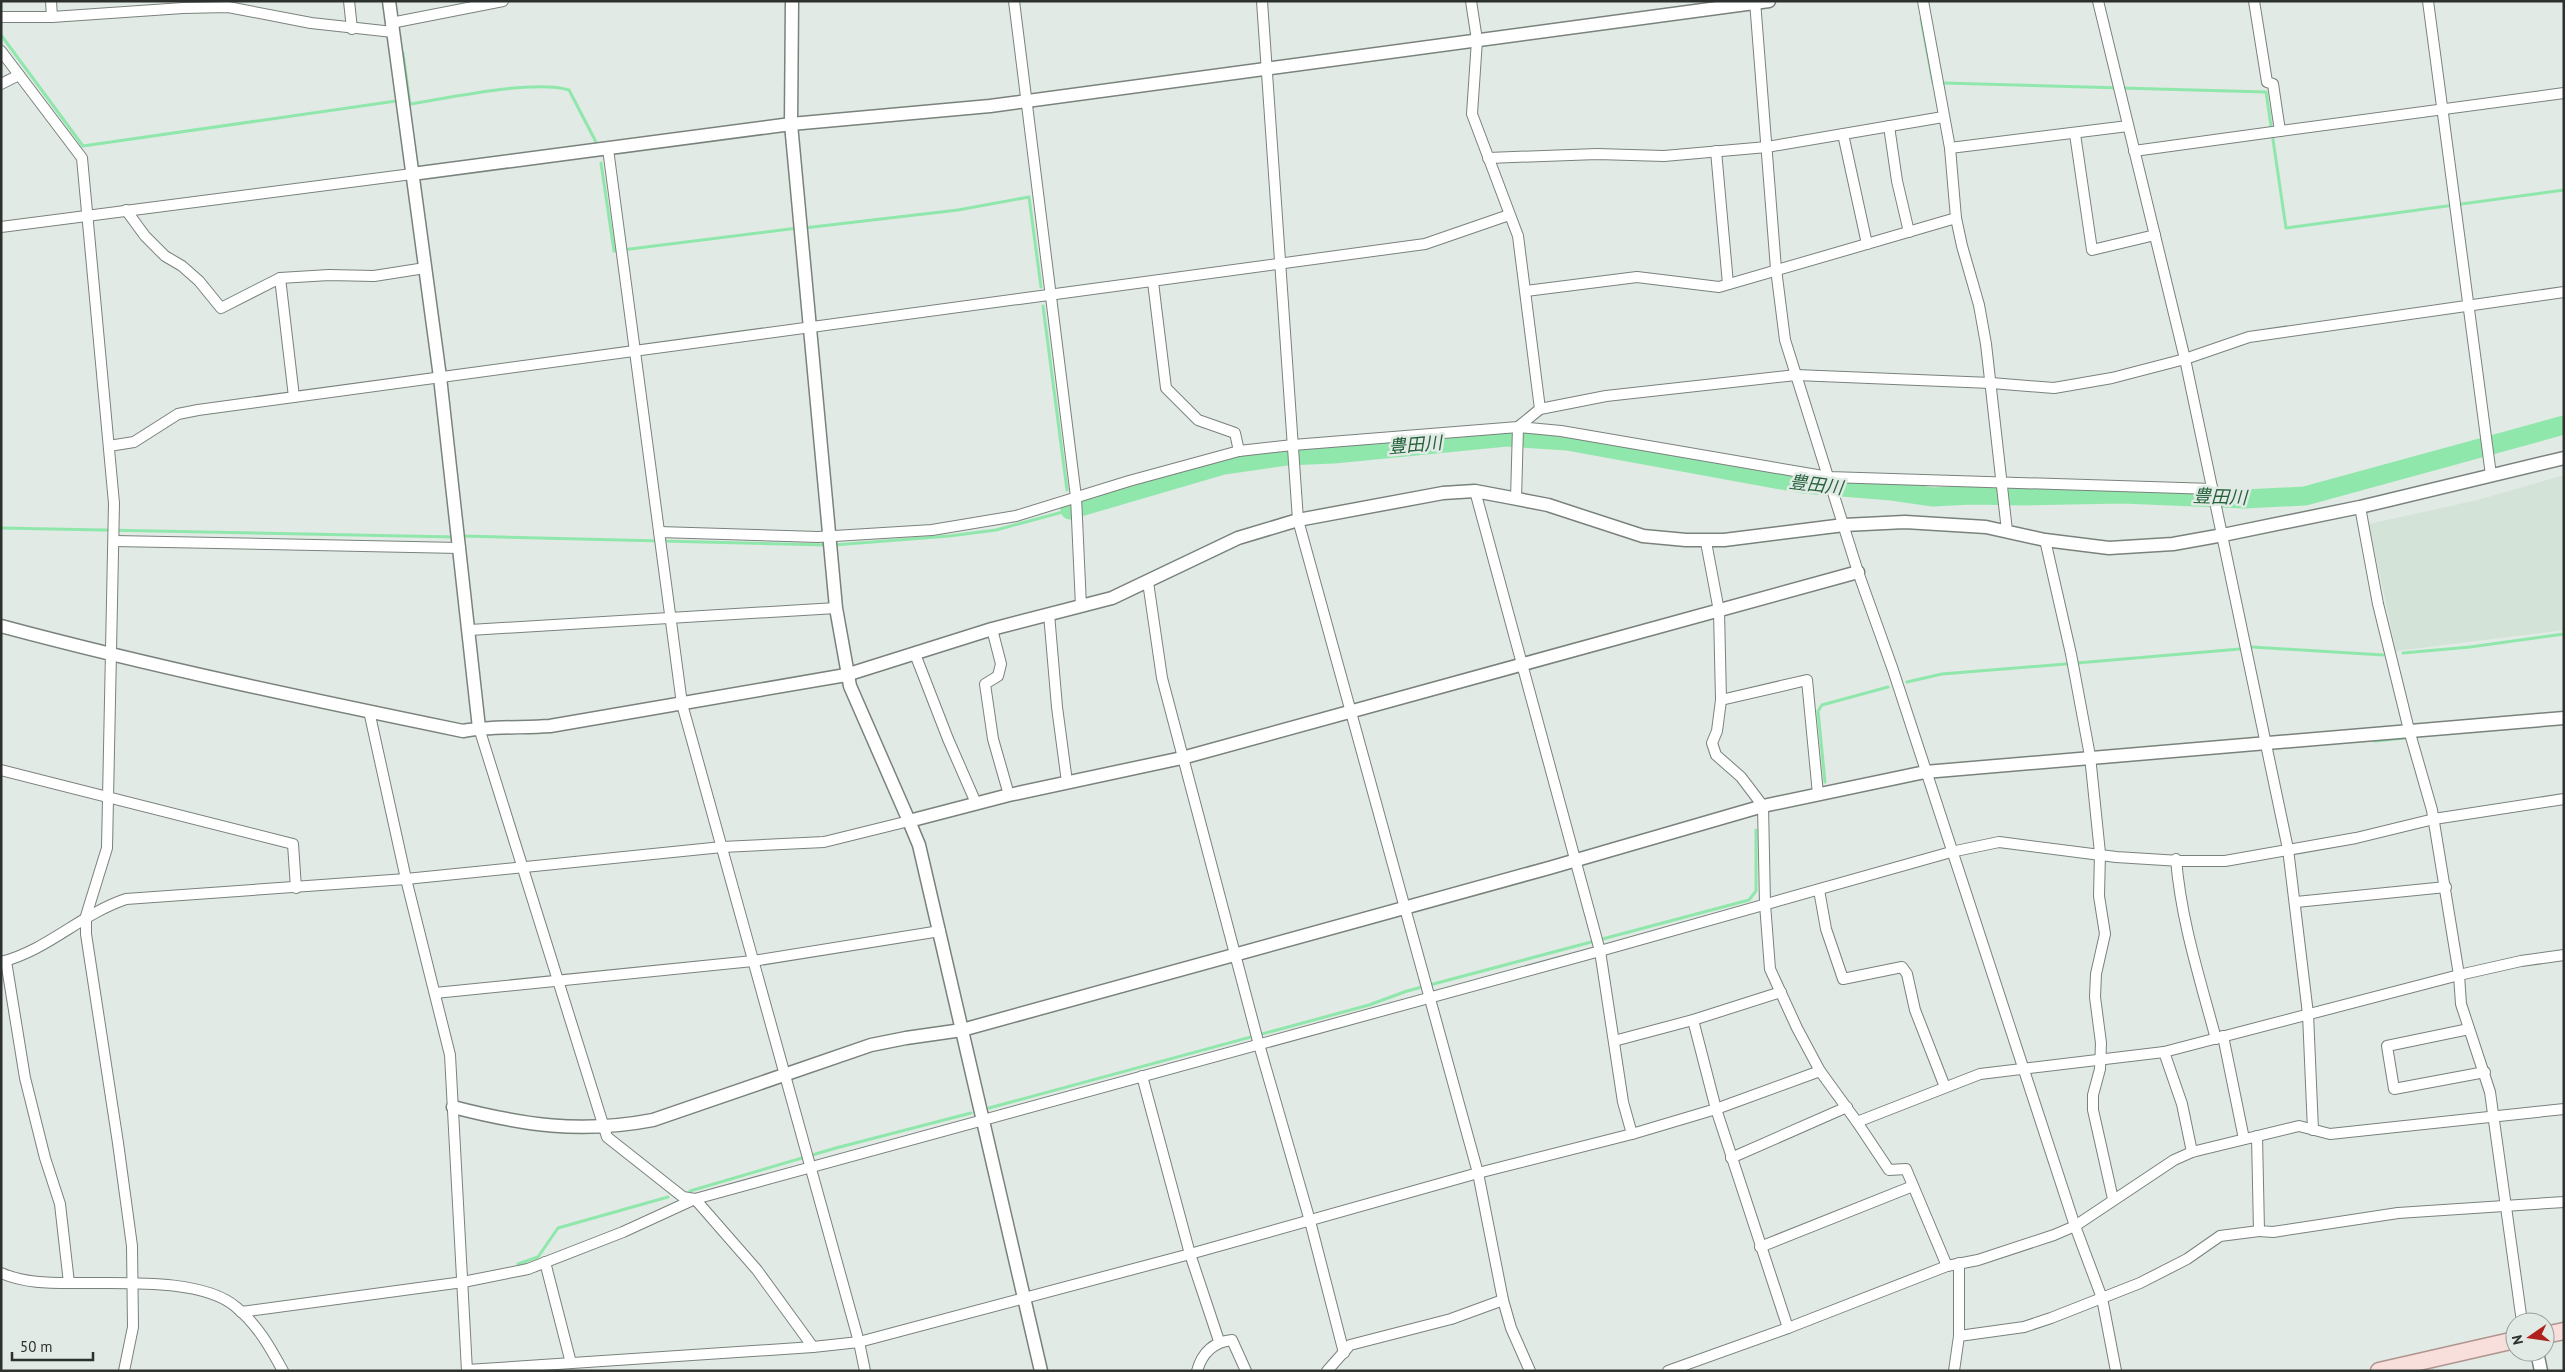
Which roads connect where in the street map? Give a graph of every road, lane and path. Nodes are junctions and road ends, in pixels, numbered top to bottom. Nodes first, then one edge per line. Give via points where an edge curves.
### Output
1 (51, 1) edge
2 (349, 1) edge
3 (389, 1) edge
4 (503, 1) edge
5 (792, 1) edge
6 (1014, 1) edge
7 (1262, 1) edge
8 (1471, 1) edge
9 (1769, 1) edge
10 (1923, 1) edge
11 (2098, 1) edge
12 (2254, 1) edge
13 (2428, 1) edge
14 (1755, 2) edge
15 (183, 4) edge
16 (1, 17) edge
17 (52, 17) junction
18 (392, 28) junction
19 (352, 29) junction
20 (1477, 40) junction
21 (1, 51) edge
22 (1268, 70) junction
23 (19, 75) junction
24 (1, 84) edge
25 (2564, 92) edge
26 (1026, 101) junction
27 (2441, 108) junction
28 (1943, 117) junction
29 (791, 124) junction
30 (1889, 126) junction
31 (2128, 126) junction
32 (2274, 132) junction
33 (1843, 134) junction
34 (2075, 134) junction
35 (1767, 147) junction
36 (1950, 148) junction
37 (608, 149) junction
38 (1716, 151) junction
39 (2134, 151) junction
40 (1488, 158) junction
41 (412, 174) junction
42 (126, 210) junction
43 (87, 215) junction
44 (1510, 215) junction
45 (1956, 218) junction
46 (1, 227) edge
47 (1909, 232) junction
48 (2155, 235) junction
49 (1866, 244) junction
50 (1281, 265) junction
51 (425, 268) junction
52 (1776, 269) junction
53 (280, 278) junction
54 (1153, 282) junction
55 (1728, 284) junction
56 (1526, 291) junction
57 (2564, 292) edge
58 (1050, 295) junction
59 (2468, 305) junction
60 (810, 326) junction
61 (635, 351) junction
62 (2185, 359) junction
63 (1796, 375) junction
64 (440, 377) junction
65 (1991, 383) junction
66 (294, 397) junction
67 (1540, 409) junction
68 (1518, 427) junction
69 (109, 446) junction
70 (1293, 447) junction
71 (1239, 452) junction
72 (2564, 458) edge
73 (2491, 475) junction
74 (1829, 479) junction
75 (2002, 484) junction
76 (2214, 490) junction
77 (1476, 492) junction
78 (1076, 499) junction
79 (1516, 499) junction
80 (2360, 507) junction
81 (1298, 520) junction
82 (1844, 525) junction
83 (2007, 530) junction
84 (659, 533) junction
85 (2223, 535) junction
86 (114, 539) junction
87 (2045, 540) junction
88 (1706, 542) junction
89 (830, 543) junction
90 (460, 546) junction
91 (1858, 572) junction
92 (1148, 582) junction
93 (1081, 606) junction
94 (836, 608) junction
95 (1719, 611) junction
96 (1048, 614) junction
97 (670, 618) junction
98 (1, 626) edge
99 (992, 629) junction
100 (470, 630) junction
101 (915, 654) junction
102 (111, 655) junction
103 (1521, 665) junction
104 (846, 675) junction
105 (1721, 700) junction
106 (682, 704) junction
107 (368, 711) junction
108 (1352, 712) junction
109 (2564, 718) edge
110 (479, 728) junction
111 (2409, 730) junction
112 (2265, 742) junction
113 (2090, 756) junction
114 (1182, 758) junction
115 (1, 770) edge
116 (1925, 772) junction
117 (1068, 782) junction
118 (1818, 794) junction
119 (1009, 795) junction
120 (108, 797) junction
121 (2564, 799) edge
122 (976, 803) junction
123 (1763, 806) junction
124 (2434, 820) junction
125 (909, 821) junction
126 (722, 847) junction
127 (2288, 849) junction
128 (1952, 852) junction
129 (2100, 853) junction
130 (2176, 859) junction
131 (1576, 860) junction
132 (523, 867) junction
133 (406, 879) junction
134 (2446, 887) junction
135 (296, 888) junction
136 (1819, 890) junction
137 (2296, 902) junction
138 (1765, 904) junction
139 (1405, 907) junction
140 (86, 916) junction
141 (940, 931) junction
142 (1598, 944) junction
143 (1235, 954) junction
144 (2564, 955) edge
145 (4, 961) edge
146 (754, 961) junction
147 (2459, 975) junction
148 (559, 981) junction
149 (1782, 992) junction
150 (435, 993) junction
151 (1429, 995) junction
152 (2308, 1014) junction
153 (1693, 1020) junction
154 (2469, 1029) junction
155 (962, 1030) junction
156 (2220, 1037) junction
157 (1614, 1041) junction
158 (1259, 1043) junction
159 (2164, 1052) junction
160 (2101, 1059) junction
161 (2024, 1069) junction
162 (1820, 1071) junction
163 (2486, 1072) junction
164 (785, 1075) junction
165 (1142, 1076) junction
166 (1945, 1087) junction
167 (453, 1107) junction
168 (1847, 1108) junction
169 (1716, 1109) junction
170 (2564, 1109) edge
171 (2495, 1116) junction
172 (982, 1120) junction
173 (1858, 1122) junction
174 (604, 1127) junction
175 (2313, 1130) junction
176 (1632, 1134) junction
177 (2257, 1136) junction
178 (2244, 1139) junction
179 (2192, 1152) junction
180 (1731, 1158) junction
181 (810, 1165) junction
182 (1478, 1173) junction
183 (1913, 1186) junction
184 (695, 1199) junction
185 (2114, 1199) junction
186 (2564, 1202) edge
187 (2505, 1205) junction
188 (1310, 1221) junction
189 (2075, 1226) junction
190 (2258, 1231) junction
191 (1760, 1247) junction
192 (1190, 1254) junction
193 (546, 1262) junction
194 (1959, 1263) junction
195 (1946, 1266) junction
196 (1, 1273) edge
197 (463, 1282) junction
198 (69, 1283) junction
199 (131, 1284) junction
200 (1025, 1298) junction
201 (2102, 1298) junction
202 (1503, 1300) junction
203 (241, 1312) junction
204 (2521, 1312) edge
205 (1788, 1328) junction
206 (1959, 1336) junction
207 (1219, 1341) junction
208 (859, 1342) junction
209 (2505, 1342) edge
210 (813, 1347) junction
211 (1344, 1353) junction
212 (571, 1363) junction
213 (467, 1370) edge
214 (124, 1371) edge
215 (283, 1371) edge
216 (864, 1371) edge
217 (1041, 1371) edge
218 (1197, 1371) edge
219 (1246, 1371) edge
220 (1326, 1371) edge
221 (1530, 1371) edge
222 (1668, 1371) edge
223 (1954, 1371) edge
224 (2116, 1371) edge
225 (2379, 1371) edge

1 - 17 street
2 - 19 street
3 - 18 street
4 - 18 street
5 - 29 street
6 - 26 street
7 - 22 street
8 - 20 street
9 - 14 street
10 - 28 street
11 - 31 street
12 - 32 street via 2267,82 2273,84
13 - 27 street
14 - 20 street
14 - 35 street
15 - 17 street
15 - 19 street via 228,7
16 - 17 street
18 - 19 street
18 - 41 street
20 - 22 street
20 - 40 street via 1472,114
21 - 23 street
22 - 26 street
22 - 50 street
23 - 24 street
23 - 43 street via 82,158
25 - 27 street
26 - 29 street
26 - 58 street
27 - 32 street
27 - 59 street
28 - 30 street
28 - 36 street
29 - 37 street
29 - 60 street
30 - 33 street
30 - 47 street
31 - 34 street
31 - 39 street
32 - 39 street
33 - 35 street
33 - 49 street
34 - 36 street
34 - 48 street via 2092,250
35 - 38 street
35 - 52 street
36 - 45 street
37 - 41 street
37 - 61 street
38 - 40 street via 1664,156 1597,154
38 - 55 street
39 - 48 street
40 - 44 street
41 - 42 street
41 - 51 street
42 - 43 street
42 - 53 street via 145,236 165,256 199,281 221,308
43 - 46 street
43 - 69 street
44 - 50 street via 1425,244
44 - 56 street via 1518,236
45 - 47 street
45 - 65 street via 1979,305
47 - 49 street
48 - 62 street
49 - 52 street
50 - 54 street
50 - 70 street
51 - 53 street via 374,276
51 - 64 street
52 - 55 street
52 - 63 street via 1783,332
53 - 66 street
54 - 58 street
54 - 71 street via 1166,388 1198,420 1235,433
55 - 56 street via 1719,287 1637,277
56 - 67 street
57 - 59 street
58 - 60 street
58 - 78 street
59 - 62 street via 2249,337
59 - 73 street
60 - 61 street
60 - 89 street
61 - 64 street
61 - 84 street
62 - 65 street via 2112,378 2054,388
62 - 76 street
63 - 65 street
63 - 67 street via 1606,396
63 - 74 street
64 - 66 street
64 - 90 street
65 - 75 street
66 - 69 street via 178,414 134,442
67 - 68 street
68 - 70 street
68 - 74 street via 1561,431
68 - 79 street
69 - 86 street
70 - 71 street
70 - 81 street
71 - 78 street
72 - 73 street
73 - 80 street
74 - 75 street
74 - 82 street
75 - 76 street
75 - 83 street
76 - 85 street
77 - 79 street
77 - 81 street via 1426,495
77 - 103 street
78 - 89 street via 967,526
78 - 93 street
79 - 88 street via 1548,505 1643,536
80 - 85 street
80 - 111 street via 2378,604
81 - 92 street via 1230,541
81 - 108 street
82 - 83 street via 1905,522
82 - 88 street
82 - 91 street
83 - 87 street
84 - 89 street
84 - 97 street
85 - 87 street via 2173,544 2110,548
85 - 112 street
86 - 90 street
86 - 102 street
87 - 113 street
88 - 95 street
89 - 94 street
90 - 100 street
91 - 95 street
91 - 116 street
92 - 93 street via 1112,598
92 - 114 street via 1162,678
93 - 96 street
94 - 97 street
94 - 104 street
95 - 103 street
95 - 105 street
96 - 99 street
96 - 117 street
97 - 100 street
97 - 106 street
98 - 102 street
99 - 101 street
99 - 119 street via 1000,664 998,676 985,684 993,739
100 - 110 street
101 - 104 street
101 - 122 street
102 - 107 street
102 - 120 street
103 - 108 street
103 - 131 street
104 - 106 street
104 - 125 street
105 - 118 street via 1807,680
105 - 123 street via 1712,743 1716,755 1741,778
106 - 110 street via 550,726
106 - 126 street
107 - 110 street via 463,732
107 - 133 street
108 - 114 street
108 - 139 street
109 - 111 street
110 - 132 street
111 - 112 street
111 - 124 street
112 - 113 street
112 - 127 street
113 - 116 street
113 - 129 street
114 - 117 street
114 - 143 street
115 - 120 street
116 - 118 street
116 - 128 street
117 - 119 street
118 - 123 street
119 - 122 street
120 - 135 street via 293,844
120 - 140 street via 107,848
121 - 124 street
122 - 125 street
123 - 131 street
123 - 138 street
124 - 127 street
124 - 134 street
125 - 126 street via 824,842
125 - 141 street via 919,845
126 - 132 street
126 - 146 street
127 - 130 street via 2225,861
127 - 137 street
128 - 129 street via 1999,842
128 - 136 street
128 - 161 street
129 - 130 street via 2116,857
129 - 160 street via 2099,896 2105,934 2096,974 2095,997
130 - 156 street via 2178,892 2200,984
131 - 139 street
131 - 142 street
132 - 133 street
132 - 148 street
133 - 135 street
133 - 150 street
134 - 137 street
134 - 147 street
135 - 140 street via 145,896 105,906
136 - 138 street
136 - 166 street via 1826,929 1843,980 1902,967 1907,974 1915,1010
137 - 152 street
138 - 142 street
138 - 149 street via 1770,968
139 - 143 street
139 - 151 street
140 - 145 street via 48,943
140 - 199 street via 132,1246
141 - 146 street
141 - 155 street
142 - 151 street
142 - 157 street
143 - 155 street
143 - 158 street
144 - 147 street
145 - 198 street via 25,1078 60,1204
146 - 148 street
146 - 164 street
147 - 152 street
147 - 154 street via 2461,1004
148 - 150 street
148 - 174 street
149 - 153 street
149 - 162 street
150 - 167 street via 450,1055
151 - 158 street
151 - 182 street
152 - 156 street
152 - 175 street
153 - 157 street
153 - 169 street
154 - 163 street
154 - 163 street via 2387,1046 2394,1088
155 - 164 street via 871,1045
155 - 172 street
156 - 159 street
156 - 178 street
157 - 176 street via 1623,1102
158 - 165 street
158 - 188 street
159 - 160 street
159 - 179 street via 2182,1104
160 - 161 street
160 - 185 street via 2093,1110
161 - 166 street via 1980,1074
161 - 189 street
162 - 168 street
162 - 169 street
163 - 171 street
164 - 174 street via 653,1120
164 - 181 street
165 - 172 street
165 - 192 street
166 - 173 street
167 - 174 street via 538,1126
167 - 197 street
168 - 173 street
168 - 180 street
169 - 176 street
169 - 180 street
170 - 171 street
171 - 175 street via 2330,1134
171 - 187 street
172 - 181 street
172 - 200 street
173 - 183 street via 1889,1170 1906,1169
174 - 184 street via 607,1137 683,1197
175 - 177 street via 2299,1126
176 - 182 street
177 - 178 street
177 - 190 street
178 - 179 street
179 - 185 street
180 - 191 street
181 - 184 street
181 - 208 street
182 - 188 street
182 - 202 street
183 - 191 street
183 - 195 street
184 - 193 street
184 - 210 street via 757,1270
185 - 189 street
186 - 187 street
187 - 190 street via 2398,1213 2272,1232
187 - 204 street
188 - 192 street
188 - 211 street
189 - 194 street via 1978,1260
189 - 201 street
190 - 201 street via 2220,1236 2187,1259
191 - 205 street
192 - 200 street
192 - 207 street
193 - 197 street via 528,1269
193 - 212 street
194 - 195 street
194 - 206 street
195 - 205 street
196 - 198 street via 36,1282
197 - 203 street
197 - 213 street
198 - 199 street
199 - 203 street via 172,1285 210,1293
199 - 214 street via 133,1327
200 - 208 street
200 - 217 street
201 - 206 street via 2024,1327
201 - 224 street
202 - 211 street via 1451,1319 1350,1345
202 - 221 street
203 - 215 street via 260,1332
205 - 222 street
206 - 223 street
207 - 218 street via 1201,1358
207 - 219 street via 1232,1340
208 - 210 street
208 - 216 street
209 - 225 main road
210 - 212 street
211 - 220 street
212 - 213 street

